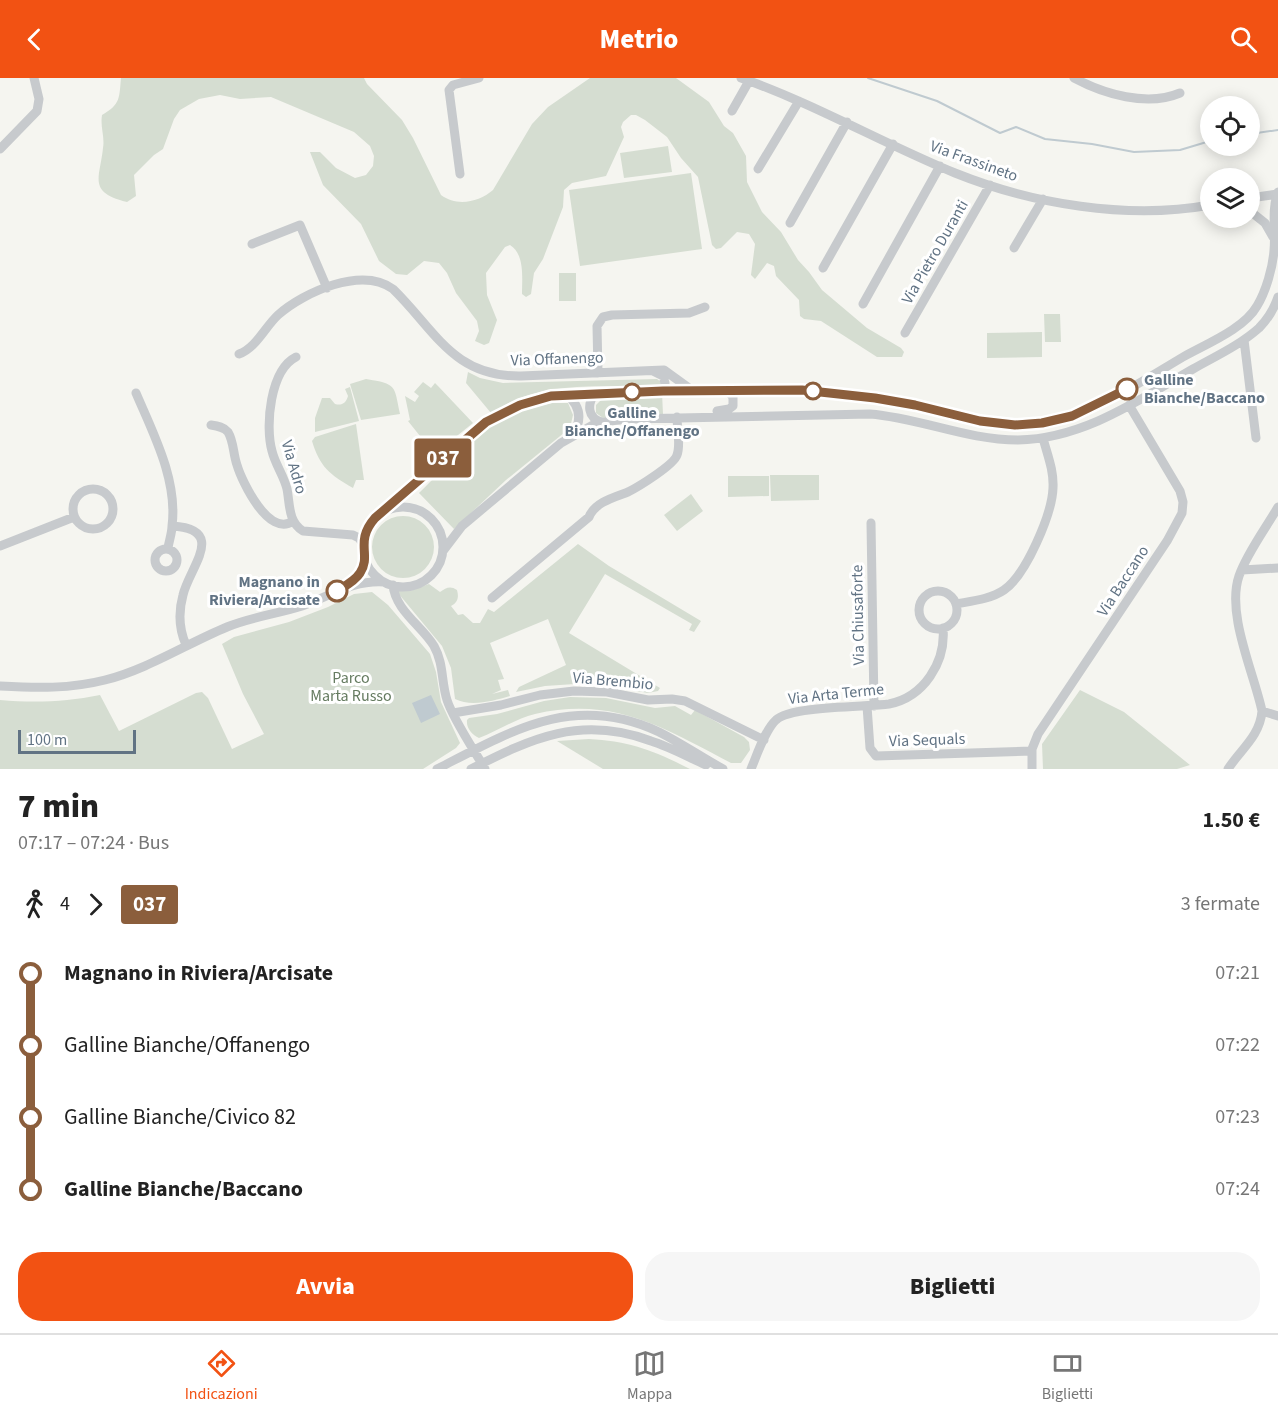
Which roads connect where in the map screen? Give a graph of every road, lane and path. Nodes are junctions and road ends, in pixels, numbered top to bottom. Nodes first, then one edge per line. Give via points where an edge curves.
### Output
1 (34, 78) edge
2 (479, 78) edge
3 (1074, 78) edge
4 (745, 79) edge
5 (1180, 93) dead end
6 (799, 101) junction
7 (732, 111) dead end
8 (846, 122) junction
9 (893, 144) junction
10 (0, 149) edge
11 (940, 166) junction
12 (758, 169) dead end
13 (460, 174) dead end
14 (990, 185) junction
15 (1278, 193) edge
16 (1260, 196) edge
17 (1043, 199) junction
18 (1200, 207) edge
19 (1260, 219) edge
20 (790, 224) dead end
21 (1276, 236) edge
22 (252, 244) dead end
23 (1014, 248) dead end
24 (823, 268) dead end
25 (327, 288) junction
26 (1278, 297) edge
27 (862, 304) dead end
28 (705, 307) dead end
29 (905, 333) dead end
30 (1244, 340) junction
31 (239, 354) dead end
32 (296, 357) dead end
33 (651, 371) junction
34 (598, 372) junction
35 (663, 391) junction
36 (693, 391) junction
37 (728, 391) junction
38 (136, 393) dead end
39 (595, 393) junction
40 (566, 394) junction
41 (1130, 405) junction
42 (677, 417) junction
43 (698, 417) junction
44 (602, 422) junction
45 (212, 424) dead end
46 (573, 435) junction
47 (1043, 438) junction
48 (1256, 438) dead end
49 (1278, 507) edge
50 (383, 512) junction
51 (74, 516) junction
52 (375, 518) junction
53 (293, 521) junction
54 (871, 523) dead end
55 (172, 526) junction
56 (334, 533) junction
57 (363, 544) junction
58 (0, 546) edge
59 (168, 548) dead end
60 (443, 550) junction
61 (365, 558) junction
62 (1278, 568) edge
63 (1242, 570) junction
64 (389, 584) junction
65 (337, 591) junction
66 (492, 598) dead end
67 (956, 604) junction
68 (943, 628) junction
69 (186, 645) junction
70 (0, 686) edge
71 (871, 706) junction
72 (1262, 711) junction
73 (453, 713) junction
74 (1278, 716) edge
75 (764, 740) junction
76 (474, 750) junction
77 (1032, 751) junction
78 (483, 766) edge
79 (437, 769) edge
80 (471, 769) edge
81 (715, 769) edge
82 (723, 769) edge
83 (751, 769) edge
84 (1032, 769) edge
85 (1228, 769) edge

1 - 10 street via 38,111
2 - 13 street via 453,85 449,90
3 - 5 street via 1097,90 1122,96 1164,98
4 - 6 street, Via Frassineto
4 - 7 street
6 - 8 street, Via Frassineto
6 - 12 street
8 - 9 street, Via Frassineto
8 - 20 street
9 - 11 street, Via Frassineto
9 - 24 street
11 - 14 street, Via Frassineto
11 - 27 street
14 - 17 street, Via Frassineto
14 - 29 street, Via Pietro Duranti
15 - 16 street
15 - 21 street
17 - 18 street, Via Frassineto via 1144,212
17 - 23 street
19 - 21 street
21 - 37 street via 1262,295 1245,321 1105,401 1066,418 1006,425 855,394
22 - 25 street via 300,225
25 - 31 street, Via Offanengo via 281,313 248,351
25 - 34 street, Via Offanengo via 357,279 387,285 454,355 484,372 508,376
26 - 30 street via 1264,322
28 - 34 street via 689,313 603,317 597,326
30 - 41 street
30 - 48 street
32 - 53 street, Via Adro via 277,383 268,423 272,451 287,488
33 - 34 street, Via Offanengo
33 - 35 street via 663,376
33 - 36 street, Via Offanengo via 668,371
35 - 36 street
35 - 39 street
36 - 37 street
37 - 43 street via 734,402 732,407
38 - 55 street via 166,473
39 - 40 street
39 - 44 street via 590,411 594,419
40 - 46 street via 580,414
40 - 50 street via 520,405 486,422
41 - 47 street via 1102,420
41 - 77 street, Via Baccano via 1180,492 1182,513 1141,582 1041,728
42 - 43 street
42 - 44 street
42 - 66 street via 677,455 672,463 591,511 571,533
43 - 47 street via 870,414 905,418 984,438
44 - 46 street
45 - 53 street via 229,434 242,477 267,517 280,525
46 - 60 street via 465,523
47 - 67 street via 1053,491 1046,520 1028,559 1003,591
49 - 63 street
50 - 52 street
50 - 60 street via 404,507 423,512 438,527
51 - 51 street via 82,526 101,527 113,513 112,501 96,489 82,492 74,503
51 - 58 street
52 - 56 street via 354,530
52 - 57 street
53 - 56 street via 303,531
54 - 71 street, Via Chiusaforte
55 - 59 street
55 - 69 street via 194,530 202,545 182,599 180,626
56 - 57 street via 355,536
57 - 61 street
60 - 64 street via 437,568 424,581 410,586
61 - 64 street via 372,572
61 - 65 street via 358,575
62 - 63 street
63 - 72 street via 1236,612
64 - 65 street via 362,583
64 - 73 street via 437,652
65 - 69 street via 304,605 230,626
67 - 68 street via 956,616
67 - 68 street via 949,594 937,591 921,600 920,613 925,624
68 - 71 street, Via Arta Terme via 940,656 929,679 905,699
69 - 70 street via 131,671 96,682 51,688
71 - 75 street, Via Arta Terme via 787,713 774,721
71 - 77 street, Via Sequals via 870,748 879,756
72 - 74 street
72 - 85 street via 1256,735
73 - 75 street, Via Brembio via 540,695 607,692 655,700 677,699
73 - 76 street
75 - 83 street, Via Arta Terme
76 - 78 street
76 - 79 street
76 - 82 street via 532,723 594,716 624,720 657,731
77 - 84 street, Via Baccano
78 - 80 street
78 - 81 street via 512,747 536,738 592,730 643,738

